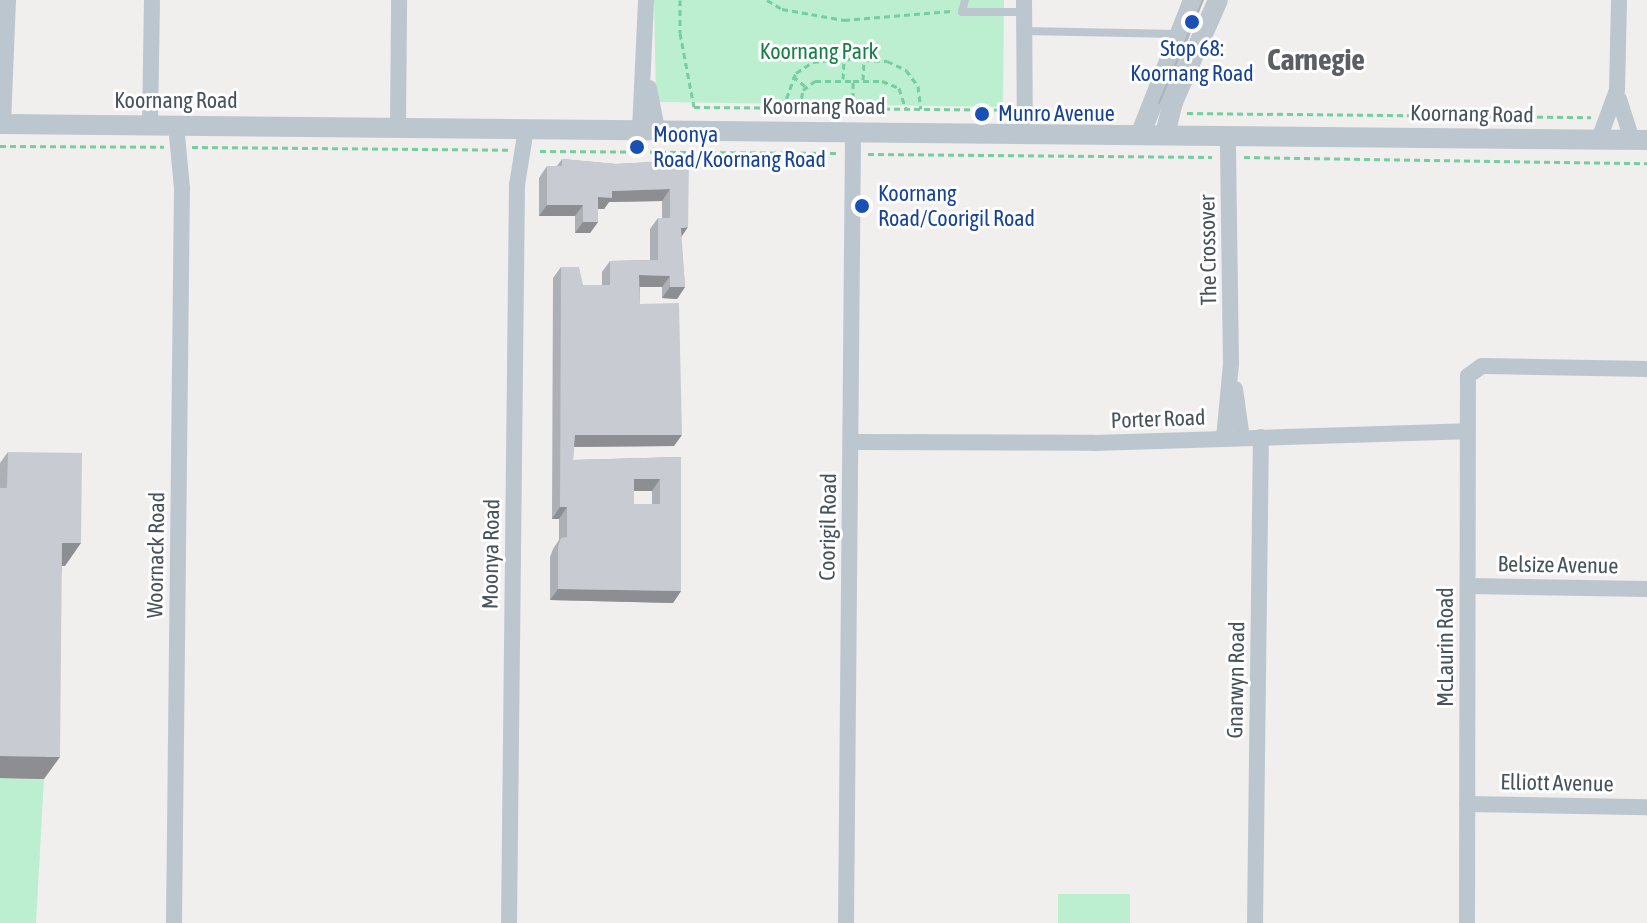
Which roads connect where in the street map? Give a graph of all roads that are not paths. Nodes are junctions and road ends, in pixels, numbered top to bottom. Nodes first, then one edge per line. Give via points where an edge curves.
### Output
1 (8, 0) edge
2 (152, 0) edge
3 (399, 0) edge
4 (646, 0) edge
5 (965, 0) edge
6 (1193, 0) edge
7 (1218, 0) edge
8 (1619, 0) edge
9 (1024, 6) edge
10 (1025, 31) junction
11 (1177, 34) junction
12 (1617, 90) junction
13 (6, 124) edge
14 (150, 125) junction
15 (182, 125) junction
16 (398, 127) junction
17 (518, 129) junction
18 (649, 129) junction
19 (853, 131) junction
20 (1025, 132) junction
21 (1141, 133) junction
22 (1165, 134) junction
23 (1228, 135) junction
24 (1599, 139) junction
25 (1639, 140) edge
26 (1231, 364) junction
27 (1647, 369) edge
28 (1466, 431) junction
29 (1261, 437) junction
30 (1224, 438) junction
31 (1242, 438) junction
32 (851, 442) junction
33 (1468, 586) junction
34 (1647, 589) edge
35 (1467, 804) junction
36 (1647, 807) edge
37 (174, 923) edge
38 (509, 923) edge
39 (846, 923) edge
40 (1255, 923) edge
41 (1467, 923) edge

1 - 13 street
2 - 14 street
3 - 16 street
4 - 18 street
5 - 9 lane via 962,12
6 - 11 street
7 - 22 street via 1173,102
8 - 12 street
9 - 10 street
10 - 11 lane
10 - 20 street
11 - 21 street
12 - 24 street
12 - 25 street
13 - 14 street, Koornang Road
14 - 15 street, Koornang Road
15 - 16 street, Koornang Road
15 - 37 street, Woornack Road
16 - 17 street, Koornang Road
17 - 18 street, Koornang Road
17 - 38 street, Moonya Road
18 - 19 street, Koornang Road
19 - 20 street, Koornang Road
19 - 32 street, Coorigil Road
20 - 21 street, Koornang Road
21 - 22 street, Koornang Road
22 - 23 street, Koornang Road
23 - 24 street, Koornang Road
23 - 26 street, The Crossover
24 - 25 street, Koornang Road
26 - 30 street, The Crossover
26 - 31 street, The Crossover
27 - 28 street, McLaurin Road via 1482,366 1469,371
28 - 29 street, Porter Road
28 - 33 street, McLaurin Road
29 - 31 street, Porter Road
29 - 40 street, Gnarwyn Road
30 - 31 street, Porter Road
30 - 32 street, Porter Road
32 - 39 street, Coorigil Road
33 - 34 street, Belsize Avenue
33 - 35 street, McLaurin Road
35 - 36 street, Elliott Avenue
35 - 41 street, McLaurin Road

